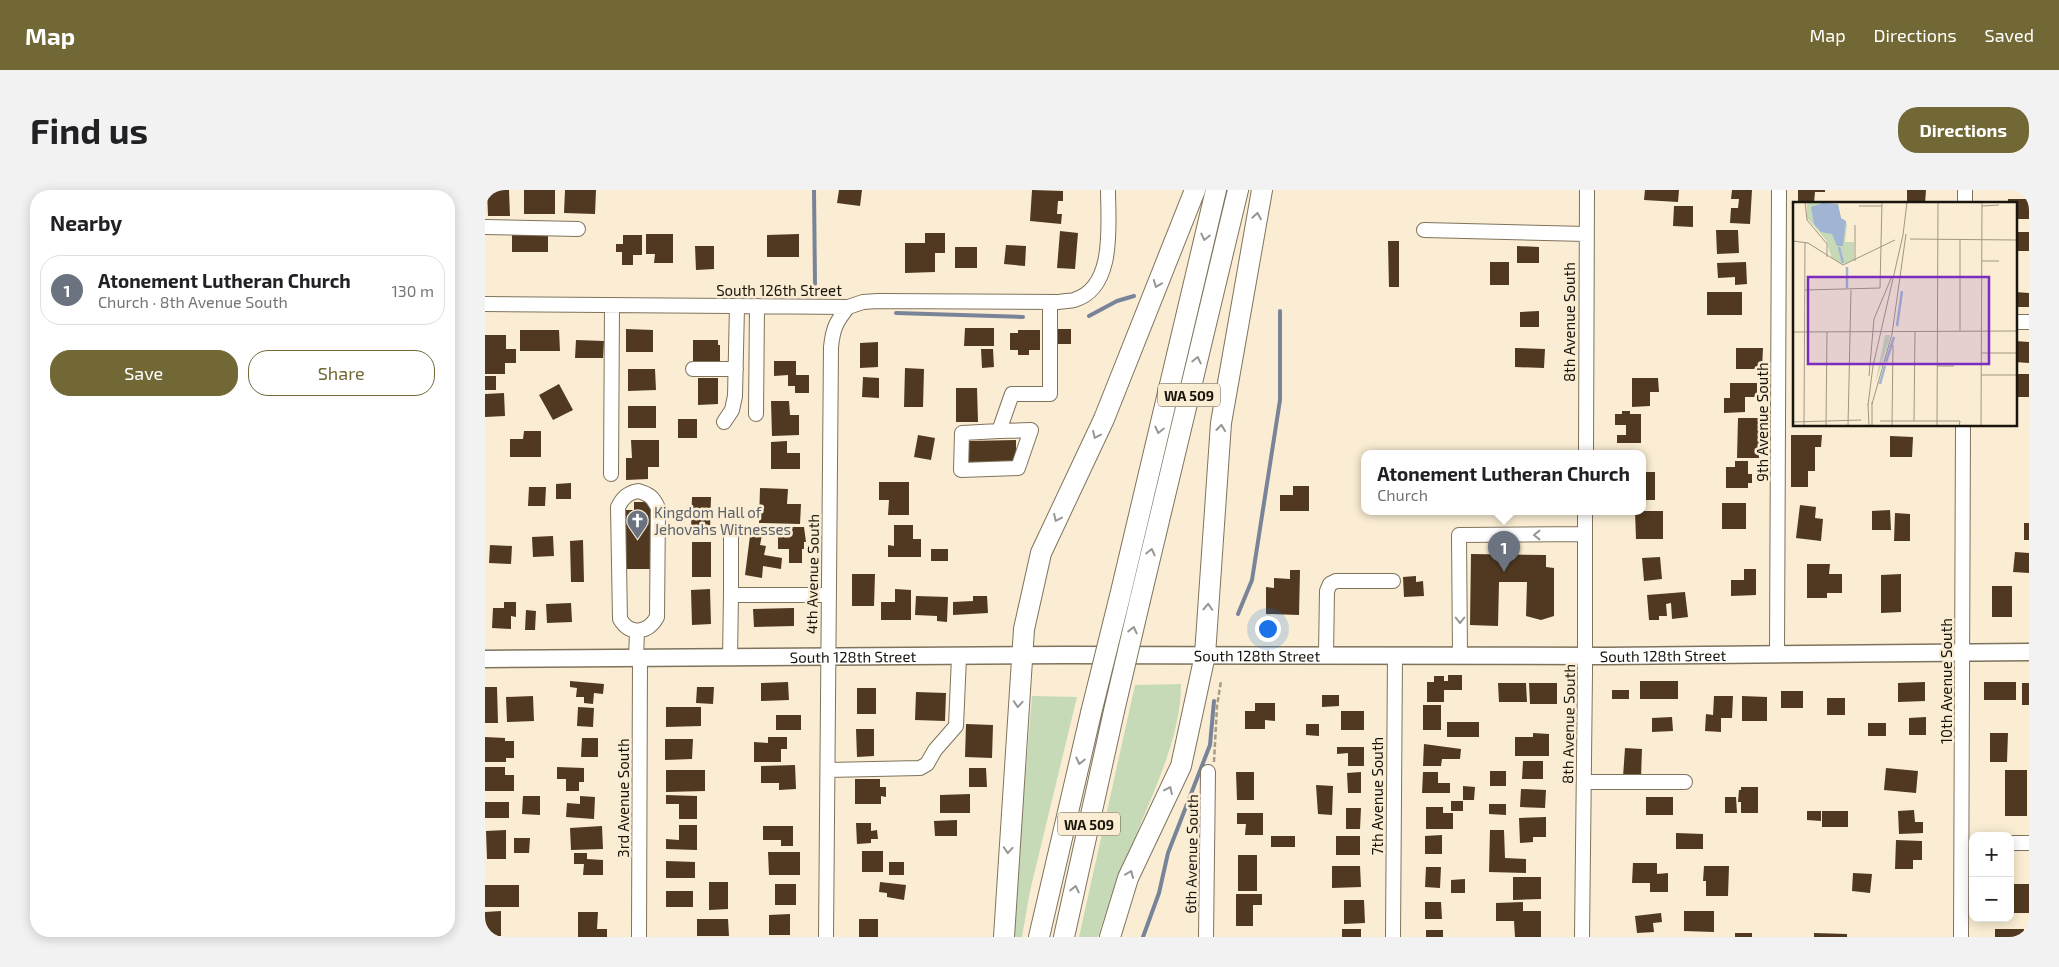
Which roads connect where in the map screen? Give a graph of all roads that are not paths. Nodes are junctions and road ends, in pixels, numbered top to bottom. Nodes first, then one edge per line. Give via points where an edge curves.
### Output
1 (1108, 190) edge
2 (1195, 190) edge
3 (1216, 190) edge
4 (1238, 190) edge
5 (1262, 190) edge
6 (1587, 190) edge
7 (1779, 190) edge
8 (485, 227) edge
9 (578, 229) dead end
10 (1424, 230) dead end
11 (1586, 234) junction
12 (1050, 302) junction
13 (485, 304) edge
14 (612, 305) junction
15 (737, 306) junction
16 (757, 306) junction
17 (848, 307) junction
18 (693, 369) dead end
19 (736, 369) junction
20 (756, 414) dead end
21 (724, 422) dead end
22 (1963, 426) edge
23 (999, 431) junction
24 (1585, 450) edge
25 (611, 474) dead end
26 (1585, 515) edge
27 (731, 532) dead end
28 (1585, 534) junction
29 (1393, 581) dead end
30 (731, 595) junction
31 (828, 595) junction
32 (637, 631) junction
33 (2029, 652) edge
34 (1777, 653) junction
35 (1961, 653) junction
36 (1205, 655) junction
37 (1021, 656) junction
38 (1327, 656) junction
39 (1395, 656) junction
40 (1460, 656) junction
41 (1585, 656) junction
42 (827, 657) junction
43 (959, 657) junction
44 (638, 658) junction
45 (730, 658) junction
46 (485, 659) edge
47 (828, 770) junction
48 (1208, 772) road end
49 (1584, 782) junction
50 (1685, 782) dead end
51 (1967, 843) edge
52 (2014, 843) edge
53 (2029, 843) edge
54 (639, 937) edge
55 (826, 937) edge
56 (1004, 937) edge
57 (1039, 937) edge
58 (1064, 937) edge
59 (1110, 937) edge
60 (1206, 937) edge
61 (1393, 937) edge
62 (1582, 937) edge
63 (1961, 937) edge

1 - 12 street, South 126th Street via 1107,253 1103,270 1085,295 1075,300
2 -> 37 highway via 1103,419 1041,553
3 -> 57 highway, WA 509, bridge
58 -> 4 highway, WA 509, bridge via 1114,711
36 -> 5 highway via 1221,423
6 - 11 street, 8th Avenue South
7 - 34 street, 9th Avenue South
8 - 9 street
10 - 11 street
11 - 24 street, 8th Avenue South
12 - 17 street, South 126th Street via 878,301
12 - 23 street via 1050,394 1012,394
13 - 14 street, South 126th Street
14 - 15 street, South 126th Street
14 - 25 street
15 - 16 street, South 126th Street
15 - 19 street
16 - 17 street, South 126th Street
16 - 20 street
17 - 31 street, 4th Avenue South via 833,329 831,346
18 - 19 street
19 - 21 street via 732,410
22 - 35 street, 10th Avenue South
23 - 23 street via 1031,430 1018,468 961,470 961,433
26 - 28 street, 8th Avenue South
27 - 30 street
28 -> 40 street via 1459,535
28 - 41 street, 8th Avenue South
29 - 38 street via 1336,581 1330,584 1327,591
30 - 31 street
30 - 45 street
31 - 42 street, 4th Avenue South
32 - 32 street via 628,628 620,619 618,507 630,493 638,491 648,494 658,508 657,617 653,625
32 - 44 street, 3rd Avenue South
33 - 35 main road, South 128th Street
34 - 35 main road, South 128th Street
34 - 41 main road, South 128th Street
35 - 51 street, 10th Avenue South
36 - 37 main road, South 128th Street
36 - 38 main road, South 128th Street
59 -> 36 highway via 1128,878 1181,766
37 - 43 main road, South 128th Street
37 -> 56 highway
38 - 39 main road, South 128th Street
39 - 40 main road, South 128th Street
39 - 61 street, 7th Avenue South
40 - 41 main road, South 128th Street
41 - 49 street, 8th Avenue South
42 - 43 main road, South 128th Street
42 - 45 main road, South 128th Street
42 - 47 street, 4th Avenue South
43 - 47 street via 957,721 953,732 938,745 927,764 919,768
44 - 45 main road, South 128th Street
44 - 46 main road, South 128th Street
44 - 54 street, 3rd Avenue South
47 - 55 street, 4th Avenue South
48 - 60 street, 6th Avenue South
49 - 50 street
49 - 62 street, 8th Avenue South
51 - 63 street, 10th Avenue South
52 - 53 street

